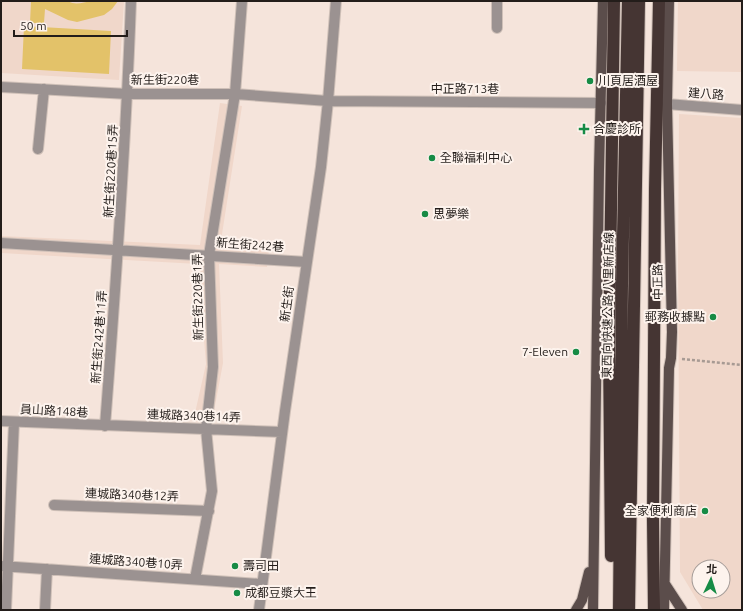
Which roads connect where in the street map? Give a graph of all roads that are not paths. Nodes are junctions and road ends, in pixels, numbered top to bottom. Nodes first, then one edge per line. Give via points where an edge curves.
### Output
1 (131, 1) edge
2 (242, 1) edge
3 (336, 1) edge
4 (497, 1) edge
5 (603, 1) edge
6 (614, 1) edge
7 (628, 1) edge
8 (639, 1) edge
9 (645, 1) edge
10 (659, 1) edge
11 (669, 1) edge
12 (497, 28) dead end
13 (1, 87) edge
14 (44, 89) junction
15 (128, 94) junction
16 (235, 94) junction
17 (328, 101) junction
18 (601, 103) junction
19 (667, 104) junction
20 (742, 110) edge
21 (38, 148) dead end
22 (1, 243) edge
23 (119, 250) junction
24 (209, 256) junction
25 (307, 262) junction
26 (1, 421) edge
27 (14, 422) junction
28 (106, 426) junction
29 (206, 430) junction
30 (282, 432) junction
31 (6, 504) edge
32 (54, 505) dead end
33 (209, 511) junction
34 (594, 555) junction
35 (4, 566) edge
36 (47, 569) junction
37 (196, 579) junction
38 (261, 584) junction
39 (665, 584) junction
40 (6, 610) edge
41 (45, 610) edge
42 (259, 610) edge
43 (576, 610) edge
44 (593, 610) edge
45 (612, 610) edge
46 (619, 610) edge
47 (629, 610) edge
48 (637, 610) edge
49 (654, 610) edge
50 (664, 610) edge
51 (682, 610) edge

1 - 15 street, 新生街220巷15弄
2 - 16 street, 新生街220巷1弄
3 - 17 street, 新生街
4 - 12 street
5 - 18 main road
6 - 45 highway via 609,348
7 - 46 highway, 東西向快速公路 八里新店線
8 - 47 highway
9 - 48 highway
10 - 49 highway via 655,189
11 - 19 main road, 中正路
13 - 14 street, 新生街220巷
14 - 15 street, 新生街220巷
14 - 21 street
15 - 16 street, 新生街220巷
15 - 23 street, 新生街220巷15弄
16 - 17 street, 新生街220巷
16 - 24 street, 新生街220巷1弄
17 - 18 street, 中正路713巷
17 - 25 street, 新生街
18 - 34 main road
19 - 20 street, 建八路
19 - 39 main road, 中正路 via 672,324
22 - 23 street, 新生街242巷
23 - 24 street, 新生街242巷
23 - 28 street, 新生街242巷11弄
24 - 25 street, 新生街242巷
24 - 29 street, 新生街220巷1弄 via 213,368
25 - 30 street, 新生街
26 - 27 street, 員山路148巷
27 - 28 street, 員山路148巷
27 - 31 street
28 - 29 street, 連城路340巷14弄
29 - 30 street, 連城路340巷14弄
29 - 33 street via 212,491
30 - 38 street, 新生街
31 - 35 street
32 - 33 street, 連城路340巷12弄
33 - 37 street
34 - 43 main road via 582,600
34 - 44 main road
35 - 36 street, 連城路340巷10弄
35 - 40 street
36 - 37 street, 連城路340巷10弄
36 - 41 street
37 - 38 street, 連城路340巷10弄
38 - 42 street, 新生街
39 - 50 main road, 中正路
39 - 51 main road

